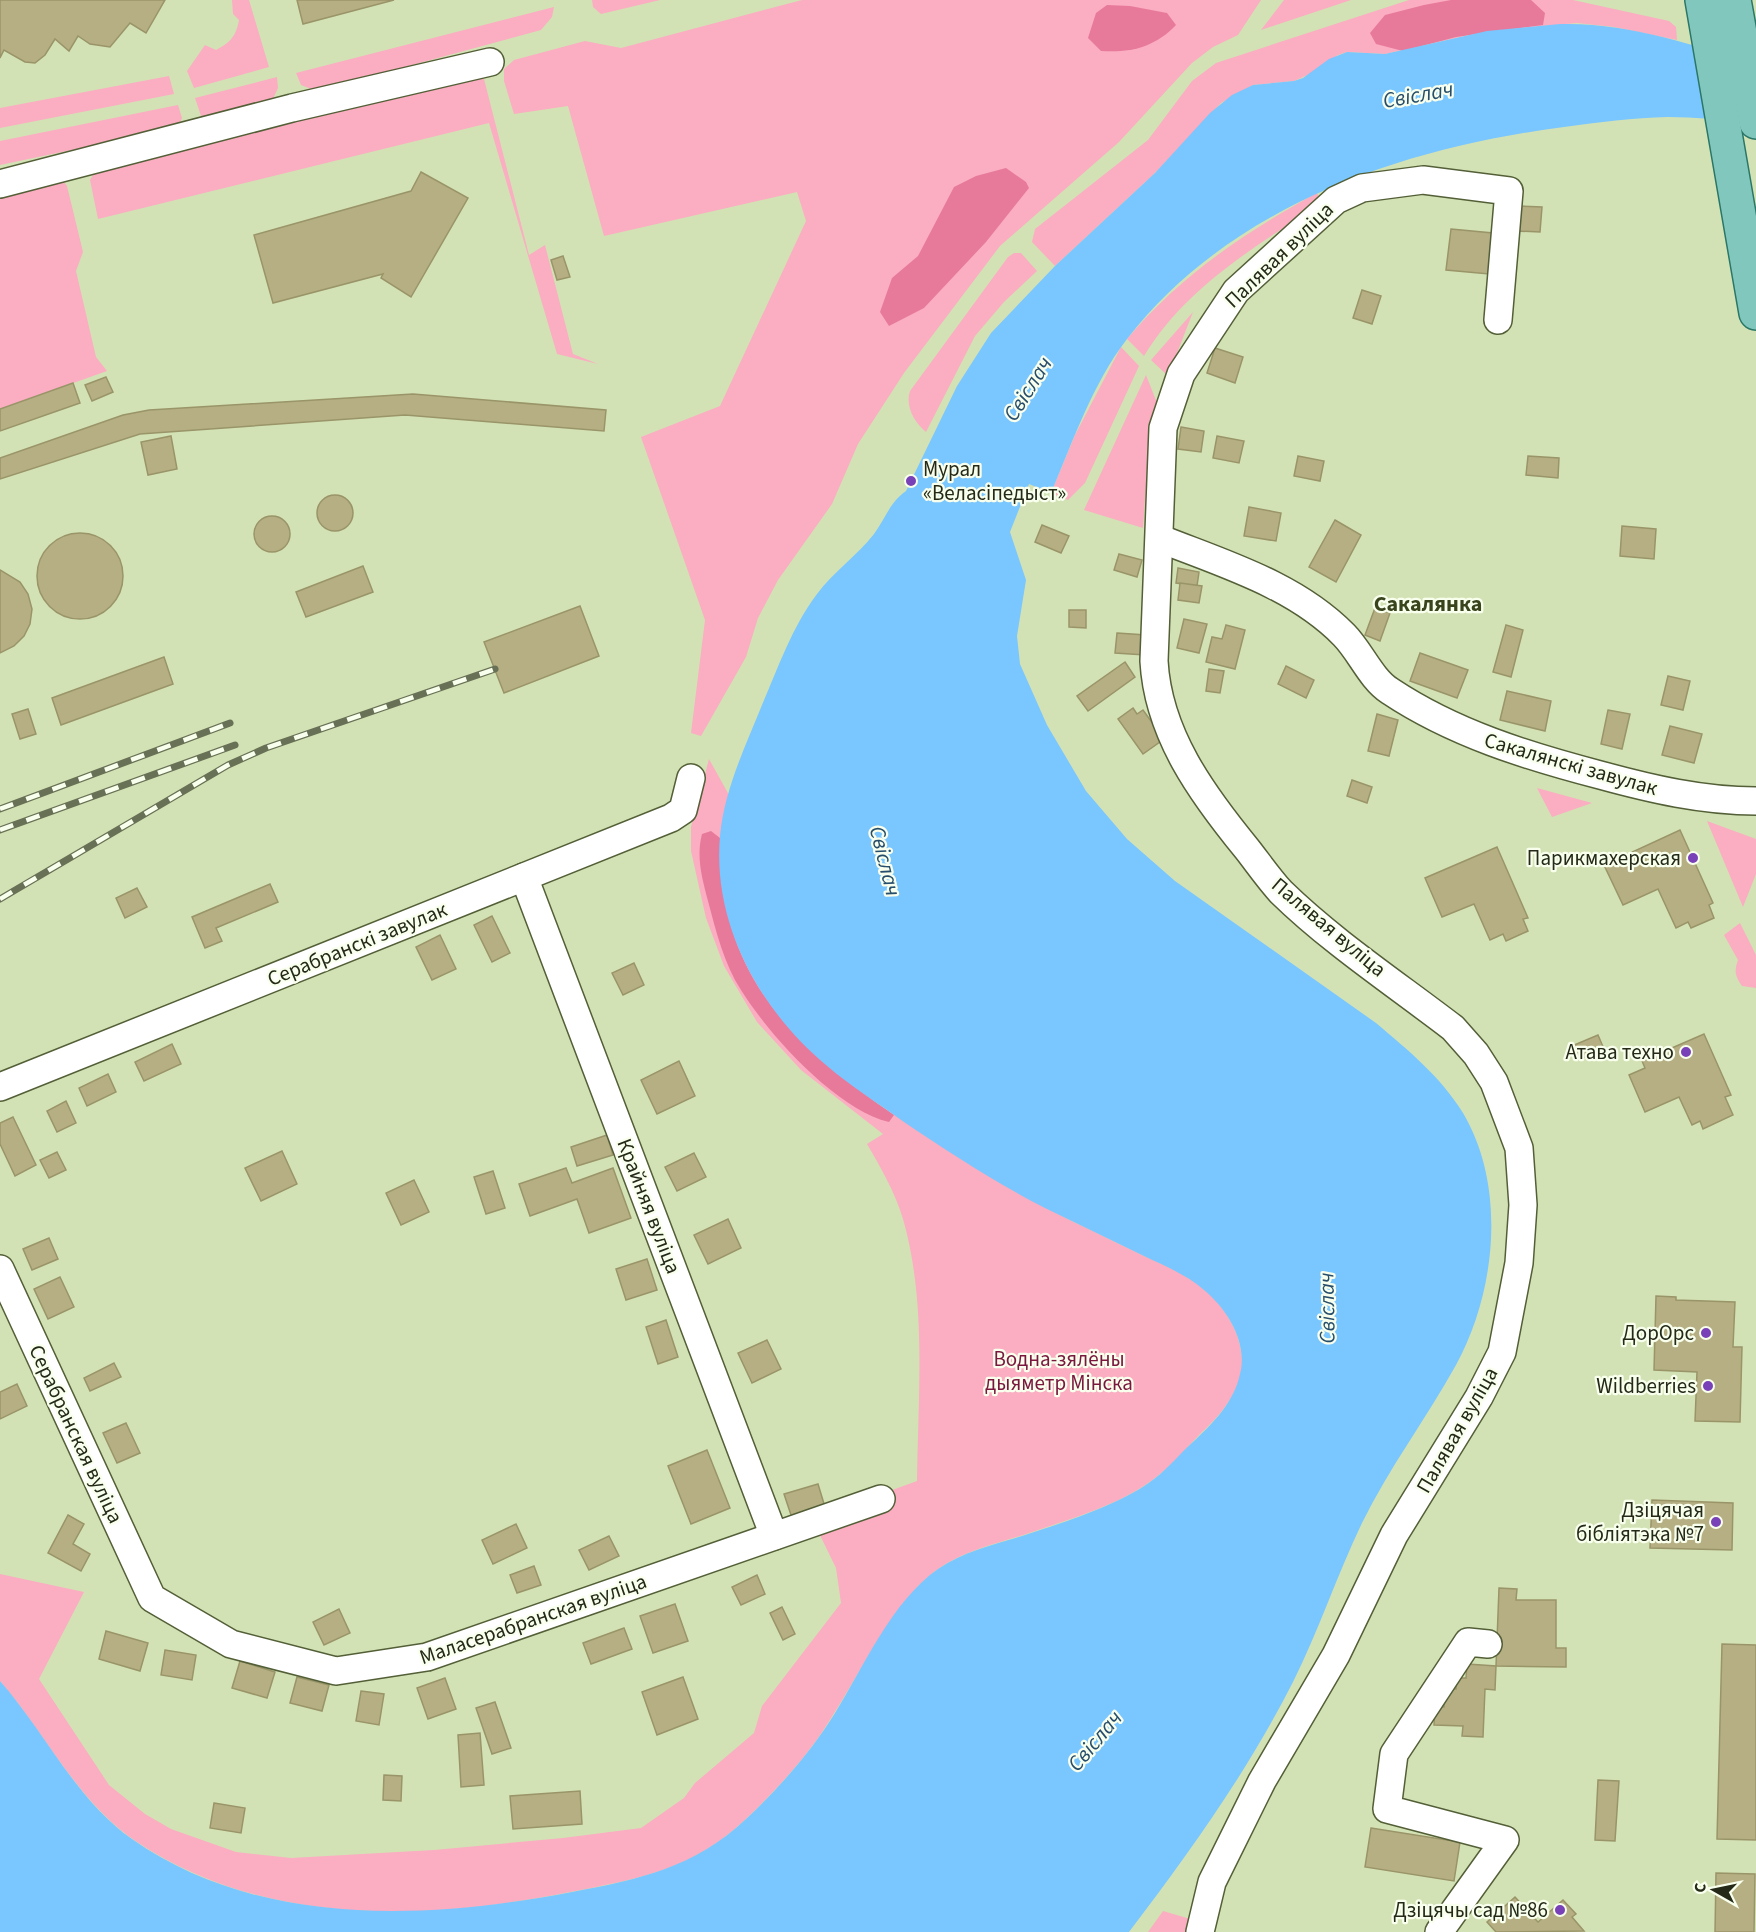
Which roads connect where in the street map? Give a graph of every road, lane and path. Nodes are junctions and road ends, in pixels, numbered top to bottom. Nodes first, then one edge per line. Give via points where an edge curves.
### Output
1 (1702, 0) edge
2 (1734, 0) edge
3 (490, 62) dead end
4 (1756, 122) edge
5 (0, 184) edge
6 (1756, 313) edge
7 (1498, 320) dead end
8 (1161, 539) junction
9 (691, 778) dead end
10 (1756, 801) edge
11 (524, 877) junction
12 (0, 1087) edge
13 (0, 1269) edge
14 (881, 1499) dead end
15 (774, 1536) junction
16 (152, 1598) joint
17 (1488, 1644) dead end
18 (1200, 1932) edge
19 (1439, 1932) edge

1 - 6 main road
2 - 4 main road
3 - 5 street via 292,108
7 - 8 street, Палявая вуліца via 1509,191 1424,180 1362,188 1336,200 1236,291 1181,374 1163,428
8 - 10 street, Сакалянскі завулак via 1296,597 1344,635 1386,689 1485,740 1555,764 1684,795
8 - 18 street, Палявая вуліца via 1156,685 1181,757 1221,817 1281,891 1452,1028 1476,1054 1494,1082 1519,1148 1523,1205 1519,1263 1502,1352 1479,1397 1394,1535 1336,1655 1262,1781 1212,1882
9 - 11 street, Серабранскі завулак via 683,810 671,818
11 - 12 street, Серабранскі завулак
11 - 15 street, Крайняя вуліца
13 - 16 street, Серабранская вуліца
14 - 15 street, Маласерабранская вуліца
15 - 16 street, Маласерабранская вуліца via 427,1657 336,1671 231,1644
17 - 19 street via 1468,1642 1394,1754 1388,1809 1504,1840

